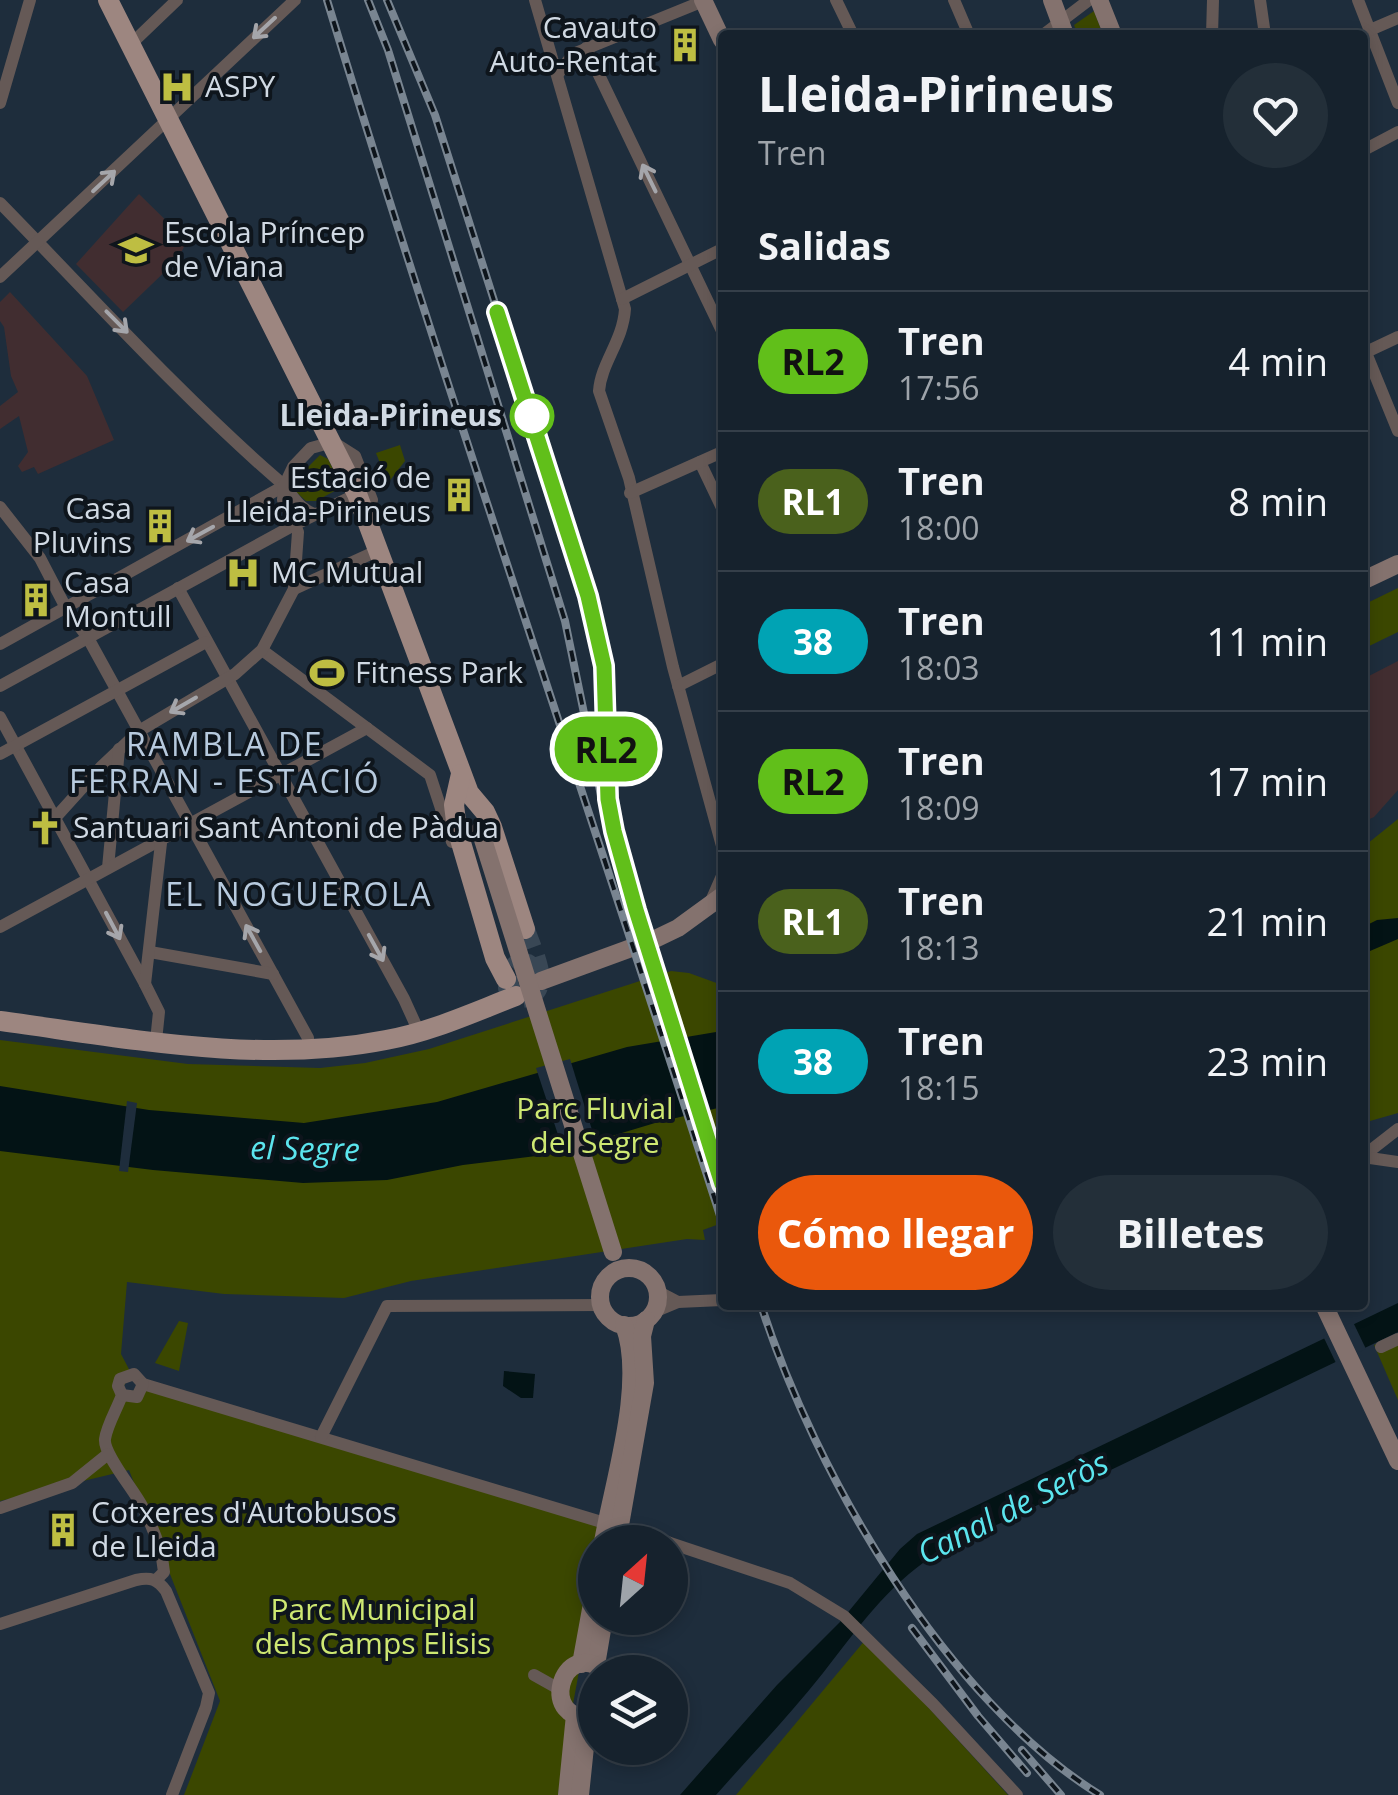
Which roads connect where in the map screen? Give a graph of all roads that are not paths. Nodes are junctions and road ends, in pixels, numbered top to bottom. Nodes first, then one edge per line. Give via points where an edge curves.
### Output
1 (30, 0) edge
2 (108, 0) edge
3 (177, 0) edge
4 (295, 0) edge
5 (535, 0) edge
6 (704, 0) edge
7 (836, 0) edge
8 (954, 0) edge
9 (1052, 0) edge
10 (1089, 0) edge
11 (1099, 0) edge
12 (1213, 0) edge
13 (1260, 0) edge
14 (1358, 0) edge
15 (1398, 18) edge
16 (1063, 28) edge
17 (851, 30) edge
18 (967, 30) edge
19 (1111, 30) edge
20 (1212, 30) edge
21 (1265, 30) edge
22 (1370, 30) junction
23 (718, 31) edge
24 (130, 45) junction
25 (550, 46) junction
26 (580, 51) junction
27 (558, 74) junction
28 (0, 103) edge
29 (1398, 103) edge
30 (170, 118) junction
31 (1398, 132) edge
32 (1368, 148) edge
33 (0, 203) edge
34 (39, 243) junction
35 (718, 251) edge
36 (692, 266) junction
37 (2, 273) edge
38 (622, 299) junction
39 (718, 321) edge
40 (1398, 337) edge
41 (1368, 348) edge
42 (1368, 360) edge
43 (315, 406) junction
44 (1398, 431) edge
45 (333, 442) junction
46 (718, 454) edge
47 (299, 461) junction
48 (700, 462) junction
49 (284, 486) junction
50 (630, 493) junction
51 (362, 496) junction
52 (718, 500) edge
53 (0, 507) edge
54 (316, 516) junction
55 (294, 525) junction
56 (380, 550) junction
57 (1398, 564) edge
58 (1368, 578) edge
59 (178, 588) junction
60 (294, 589) junction
61 (66, 608) junction
62 (88, 638) junction
63 (206, 642) junction
64 (0, 644) edge
65 (262, 650) junction
66 (718, 666) edge
67 (228, 679) junction
68 (0, 686) edge
69 (678, 686) junction
70 (116, 690) junction
71 (0, 717) edge
72 (368, 728) junction
73 (139, 731) junction
74 (16, 745) junction
75 (119, 750) junction
76 (0, 754) edge
77 (280, 776) junction
78 (465, 784) junction
79 (55, 818) junction
80 (191, 825) junction
81 (718, 831) edge
82 (161, 842) junction
83 (108, 868) junction
84 (89, 880) junction
85 (711, 904) edge
86 (0, 927) edge
87 (524, 928) tunnel mouth
88 (150, 952) junction
89 (273, 974) junction
90 (541, 981) tunnel mouth
91 (145, 984) junction
92 (509, 986) junction
93 (0, 1008) edge
94 (0, 1021) edge
95 (417, 1026) junction
96 (156, 1035) junction
97 (308, 1038) junction
98 (1398, 1129) edge
99 (1384, 1142) junction
100 (1368, 1146) edge
101 (1368, 1153) edge
102 (1368, 1157) edge
103 (1395, 1161) edge
104 (1368, 1168) edge
105 (616, 1261) junction
106 (657, 1291) junction
107 (718, 1300) edge
108 (678, 1302) junction
109 (601, 1305) junction
110 (1326, 1310) edge
111 (650, 1316) junction
112 (624, 1325) junction
113 (1398, 1339) edge
114 (1381, 1347) dead end
115 (144, 1384) junction
116 (122, 1395) junction
117 (322, 1437) junction
118 (108, 1454) junction
119 (1398, 1461) edge
120 (118, 1466) junction
121 (84, 1472) junction
122 (0, 1508) edge
123 (599, 1525) edge
124 (615, 1525) edge
125 (616, 1525) edge
126 (688, 1549) edge
127 (157, 1581) junction
128 (0, 1624) edge
129 (578, 1669) edge
130 (578, 1711) edge
131 (578, 1751) edge
132 (582, 1765) edge
133 (172, 1795) edge
134 (568, 1795) edge
135 (580, 1795) edge
136 (1017, 1795) edge

1 - 28 street
2 - 24 main road
3 - 24 street
4 -> 30 street
5 - 25 street
6 - 23 main road
6 - 26 street
7 - 17 street
8 - 18 street
9 - 16 main road
10 - 16 street
11 - 19 main road
12 - 20 street
13 - 21 street
14 - 22 street
15 - 22 street
22 - 29 street
24 - 30 main road
25 - 26 street
25 - 27 street
26 - 27 street
36 -> 26 street
27 - 38 street
34 -> 30 street
30 - 43 main road
31 - 32 street
33 - 34 street
34 - 37 street
34 -> 49 street
35 - 36 street
36 - 38 street
36 - 39 street
38 - 50 street via 622,333 599,388
40 - 41 street
42 - 44 street
43 - 45 main road
43 - 47 street via 316,429
45 - 47 street via 315,445
45 - 51 main road
46 - 48 street
47 - 49 street
48 - 50 street
48 - 52 street
49 - 54 street via 295,504
49 - 55 street
49 -> 61 street
50 - 69 street
51 - 54 street
51 - 56 main road
53 - 61 street via 40,558
54 - 55 street
55 - 59 street
55 - 60 street
56 - 60 street
56 - 78 main road
57 - 58 main road
59 - 62 street
59 - 63 street
60 - 65 street
61 - 62 street
61 - 64 street
62 - 68 street
62 - 70 street
63 - 67 street
63 - 70 street
65 - 67 street
65 - 72 street
66 - 69 street
67 -> 73 street
67 - 77 street
69 - 81 street
70 - 73 street
70 - 74 street
71 - 74 street
72 - 77 street
72 - 92 street via 430,775 494,973
73 - 75 street
73 - 80 street
74 - 76 street
74 - 79 street
75 - 79 street
75 - 83 street
77 - 80 street
77 -> 95 street
78 - 87 main road via 492,827
78 - 92 main road via 454,805 457,829
78 - 105 main road, bridge
79 - 84 street
80 - 82 street
89 -> 80 street
82 - 83 street
82 - 88 street
83 - 84 street
84 - 86 street
84 -> 91 street
85 - 90 main road via 653,940
88 - 89 street
88 - 91 street
89 - 97 street
91 - 96 street via 158,1012
92 - 95 main road
93 - 96 main road
94 - 96 main road
95 - 96 main road via 353,1046 299,1049 234,1049
95 - 97 main road
96 - 97 main road
98 - 99 street
99 - 100 street
99 - 101 street
99 - 103 street
102 - 103 street
103 - 104 street
105 - 106 main road via 648,1275
105 - 109 main road
106 - 108 street
106 - 111 main road
107 - 108 street
108 - 111 street
109 - 112 main road
109 - 117 street via 387,1306
110 - 119 main road
111 - 112 main road
111 - 125 main road
112 - 124 main road via 631,1381
113 - 114 street
115 - 116 street via 136,1397
115 - 116 street via 126,1374 118,1384
115 - 117 street
116 - 118 street via 106,1438
117 - 123 street
118 - 120 street
118 - 121 street
120 - 121 street
120 - 127 street via 162,1550 164,1572
121 - 122 street via 72,1484
126 - 136 street via 790,1583 844,1616
127 - 128 street via 126,1582
127 - 133 street via 209,1692
129 - 130 main road via 567,1671 561,1683 561,1701
131 - 134 main road
132 - 135 main road

